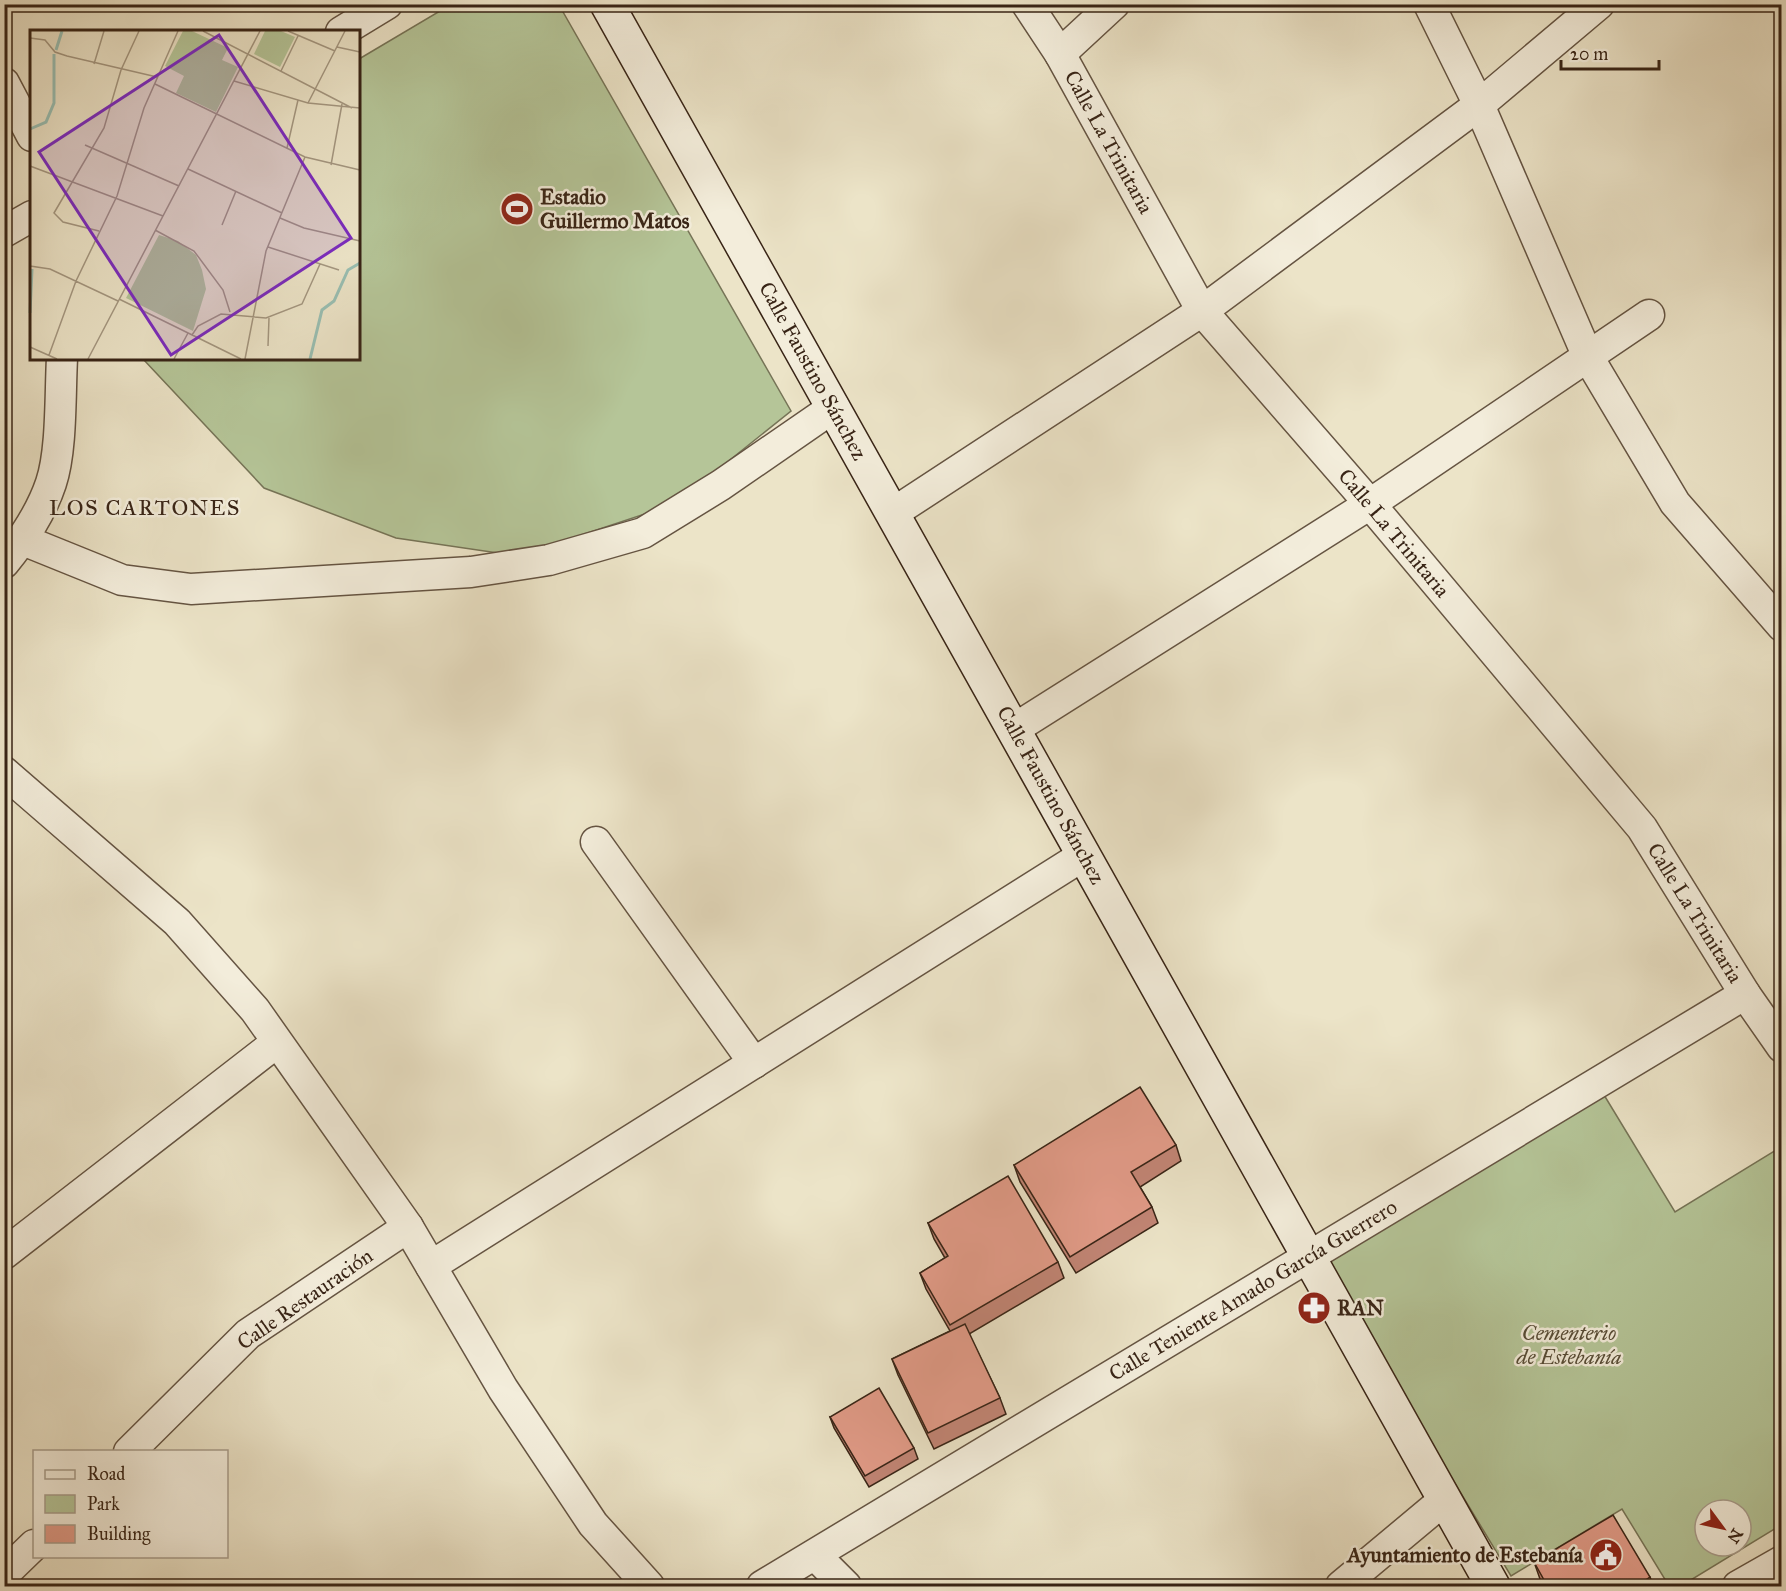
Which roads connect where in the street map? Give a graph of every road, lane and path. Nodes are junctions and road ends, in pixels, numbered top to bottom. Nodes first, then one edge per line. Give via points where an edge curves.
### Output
1 (387, 4) edge
2 (607, 4) edge
3 (1028, 4) edge
4 (1114, 4) edge
5 (1429, 4) edge
6 (1599, 4) edge
7 (344, 30) edge
8 (1060, 54) junction
9 (4, 83) edge
10 (1479, 105) junction
11 (30, 132) edge
12 (30, 217) edge
13 (4, 232) edge
14 (1203, 311) junction
15 (1649, 315) dead end
16 (1588, 357) junction
17 (62, 360) edge
18 (834, 407) junction
19 (1370, 504) junction
20 (893, 513) junction
21 (23, 540) junction
22 (4, 563) edge
23 (1782, 626) edge
24 (1014, 729) junction
25 (4, 772) edge
26 (596, 842) dead end
27 (1084, 855) junction
28 (1745, 994) junction
29 (1779, 1037) edge
30 (276, 1043) junction
31 (754, 1063) junction
32 (408, 1227) junction
33 (4, 1254) edge
34 (1308, 1256) junction
35 (431, 1266) junction
36 (131, 1450) edge
37 (1444, 1500) junction
38 (33, 1546) edge
39 (815, 1555) junction
40 (1782, 1561) edge
41 (4, 1574) edge
42 (649, 1587) edge
43 (762, 1587) edge
44 (846, 1587) edge
45 (1341, 1587) edge
46 (1493, 1587) edge
47 (1738, 1587) edge

1 - 7 street
2 - 18 street, Calle Faustino Sánchez
3 - 8 street, Calle La Trinitaria
4 - 8 street
5 - 10 street
6 - 10 street
8 - 14 street, Calle La Trinitaria
9 - 11 street
10 - 14 street
10 - 16 street
12 - 13 street
14 - 19 street, Calle La Trinitaria
14 - 20 street
15 - 16 street
16 - 19 street
16 - 23 street via 1675,503
17 - 21 street via 52,481
18 - 20 street, Calle Faustino Sánchez
18 - 21 street via 721,485 643,532 549,560 471,572 191,589 122,580
19 - 24 street
19 - 28 street, Calle La Trinitaria via 1642,828
20 - 24 street, Calle Faustino Sánchez
21 - 22 street
24 - 27 street, Calle Faustino Sánchez
25 - 30 street via 177,922 255,1010
26 - 31 street
27 - 31 street
27 - 34 street, Calle Faustino Sánchez
28 - 29 street, Calle La Trinitaria
28 - 34 street, Calle Teniente Amado García Guerrero
30 - 32 street
30 - 33 street
31 - 35 street
32 - 35 street
32 - 36 street, Calle Restauración via 248,1334
34 - 37 street, Calle Faustino Sánchez
34 - 39 street, Calle Teniente Amado García Guerrero
35 - 42 street via 503,1389 593,1524
37 - 45 street
37 - 46 street, Calle Faustino Sánchez
38 - 41 street
39 - 43 street, Calle Teniente Amado García Guerrero
39 - 44 street
40 - 47 street

